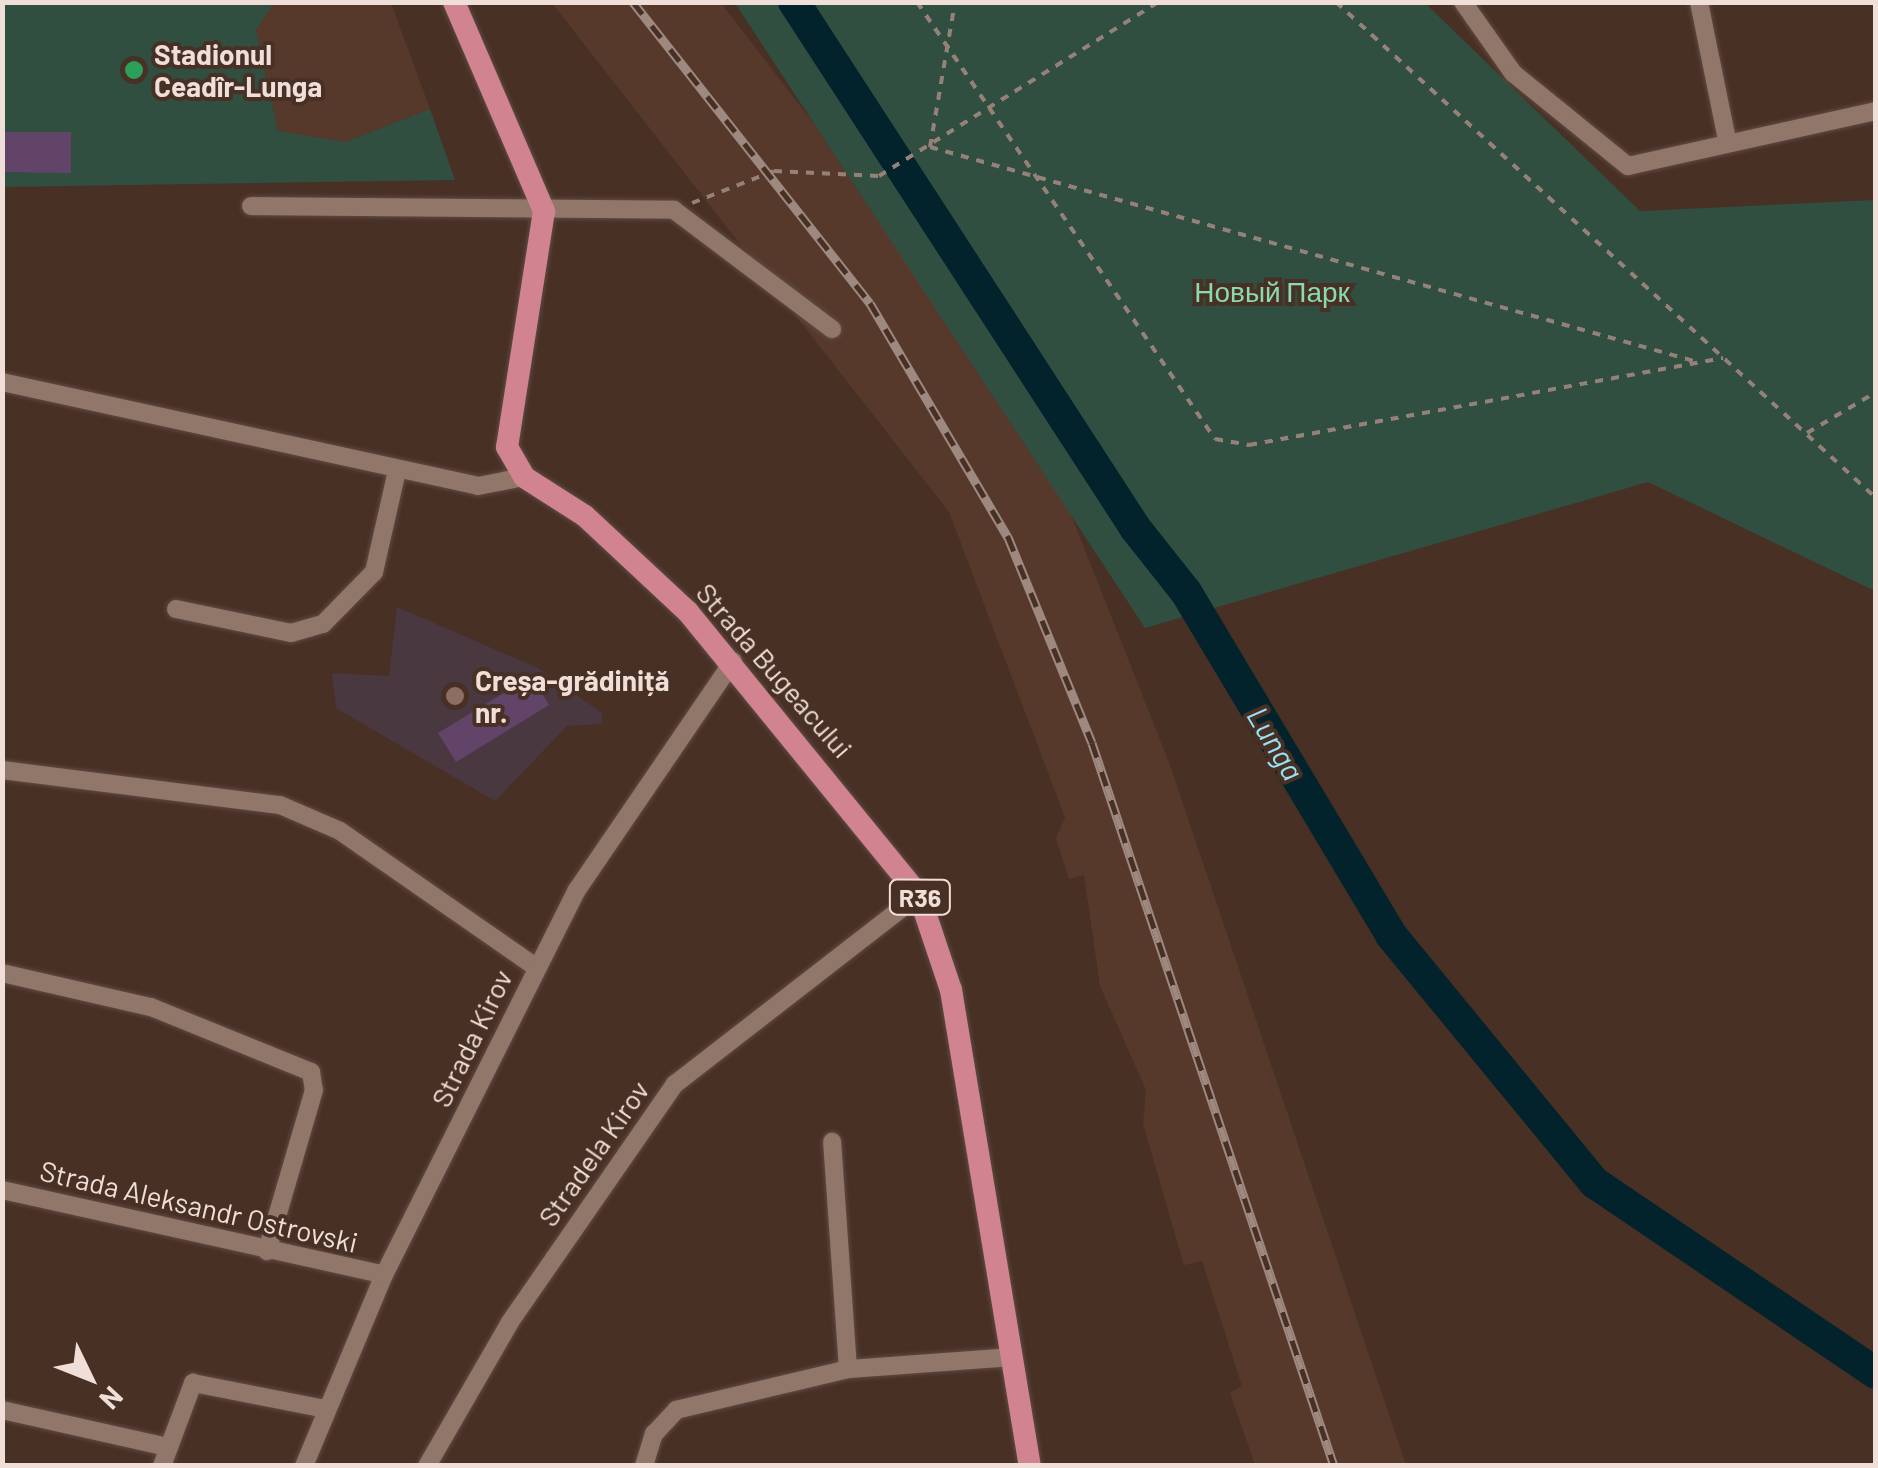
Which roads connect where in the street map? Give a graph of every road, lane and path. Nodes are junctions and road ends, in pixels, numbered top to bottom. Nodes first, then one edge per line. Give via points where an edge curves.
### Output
1 (454, 2) edge
2 (917, 2) edge
3 (955, 2) edge
4 (1159, 2) edge
5 (1336, 2) edge
6 (1463, 2) edge
7 (1699, 2) edge
8 (946, 50) junction
9 (1876, 111) edge
10 (990, 112) junction
11 (1727, 140) junction
12 (930, 148) junction
13 (1040, 180) junction
14 (251, 206) dead end
15 (674, 210) junction
16 (544, 211) junction
17 (832, 329) dead end
18 (1723, 358) junction
19 (1698, 362) junction
20 (2, 382) edge
21 (1876, 392) edge
22 (1805, 434) junction
23 (398, 470) junction
24 (524, 477) junction
25 (1876, 498) edge
26 (176, 609) dead end
27 (733, 661) junction
28 (2, 770) edge
29 (919, 894) junction
30 (536, 968) junction
31 (2, 973) edge
32 (832, 1142) dead end
33 (2, 1190) edge
34 (267, 1251) junction
35 (384, 1275) junction
36 (1011, 1357) junction
37 (848, 1370) junction
38 (325, 1409) junction
39 (2, 1410) edge
40 (165, 1456) edge
41 (304, 1466) edge
42 (427, 1466) edge
43 (644, 1466) edge
44 (1030, 1466) edge

1 - 16 main road
2 - 8 path
3 - 8 path
4 - 10 path
5 - 18 path
6 - 11 street via 1514,73 1615,162 1642,164
7 - 11 street
8 - 10 path
8 - 12 path
9 - 11 street
10 - 12 path
10 - 13 path
12 - 13 path
12 - 15 path via 879,176 774,171
13 - 19 path
13 - 19 path via 1215,439 1249,445
14 - 16 street
15 - 16 street
15 - 17 street
16 - 24 main road via 541,270 506,425
18 - 19 path
18 - 22 path
20 - 23 street
21 - 22 path
22 - 25 path
23 - 24 street via 478,486
23 - 26 street via 374,572 323,624 292,633
24 - 27 main road, Strada Bugeacului / R36 via 585,516
27 - 29 main road, Strada Bugeacului / R36
27 - 30 street, Strada Kirov via 627,808
28 - 30 street via 280,805 355,840
29 - 36 main road, Strada Bugeacului / R36 via 952,990
29 - 42 street, Stradela Kirov via 675,1084 510,1322
30 - 35 street, Strada Kirov
31 - 34 street via 151,1007 311,1072 314,1090
32 - 37 street
33 - 34 street, Strada Aleksandr Ostrovski
34 - 35 street, Strada Aleksandr Ostrovski
35 - 38 street, Strada Kirov
36 - 37 street
36 - 44 main road, Strada Bugeacului / R36
37 - 43 street via 676,1410 654,1434
38 - 40 street via 206,1380 187,1388
38 - 41 street, Strada Kirov
39 - 40 street

